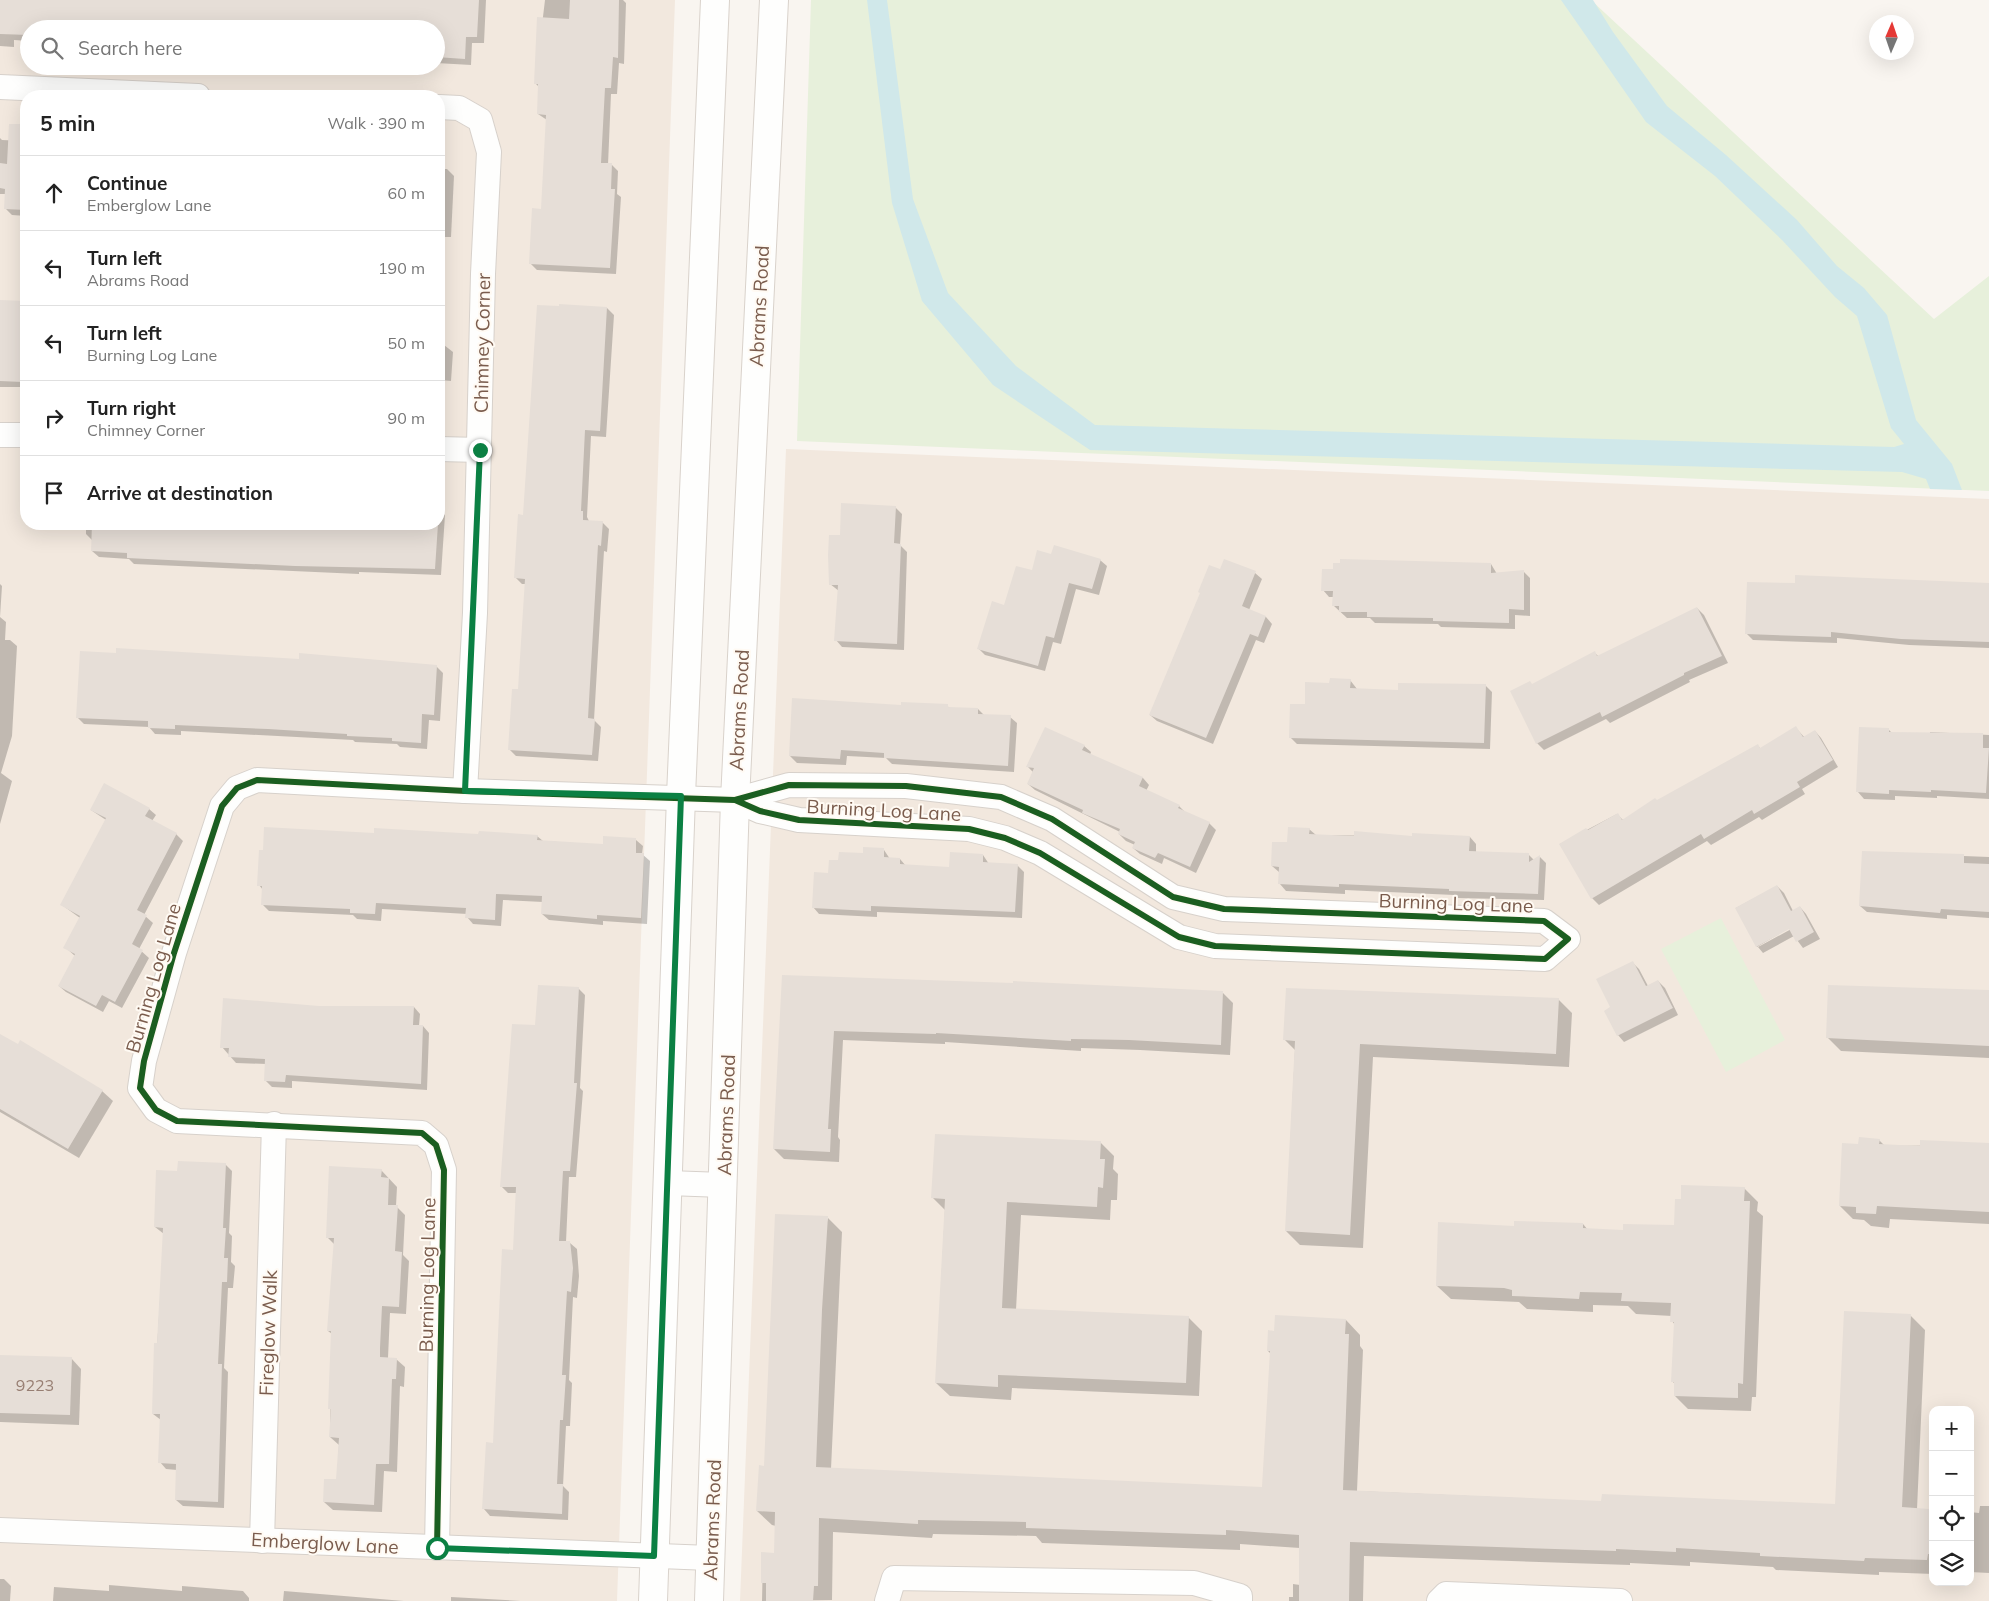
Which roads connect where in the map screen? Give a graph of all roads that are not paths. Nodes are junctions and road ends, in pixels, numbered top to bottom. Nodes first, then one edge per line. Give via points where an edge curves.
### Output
1 (715, 0) edge
2 (774, 0) edge
3 (0, 87) edge
4 (66, 90) edge
5 (445, 107) edge
6 (0, 434) edge
7 (20, 435) edge
8 (445, 449) edge
9 (480, 450) junction
10 (465, 791) junction
11 (681, 796) junction
12 (735, 800) junction
13 (274, 1124) junction
14 (668, 1183) junction
15 (723, 1185) junction
16 (0, 1530) edge
17 (262, 1541) junction
18 (437, 1548) junction
19 (654, 1556) junction
20 (710, 1558) junction
21 (652, 1601) edge
22 (709, 1601) edge
23 (888, 1601) edge
24 (1240, 1601) edge
25 (1439, 1601) edge
26 (1620, 1601) edge

1 - 11 main road
2 - 12 main road, Abrams Road
3 - 4 street
5 - 9 street, Chimney Corner via 459,108 480,120 489,152
6 - 7 street
8 - 9 street
9 - 10 street, Chimney Corner
10 - 11 street, Burning Log Lane
10 - 13 street, Burning Log Lane via 257,780 237,788 222,806 174,953 144,1061 140,1088 156,1110 177,1121
11 - 12 street, Burning Log Lane
11 - 14 main road
12 - 12 street, Burning Log Lane via 760,811 799,820 969,829 1006,838 1040,853 1179,937 1215,946 1545,959 1568,939 1544,921 1224,909 1173,897 1052,819 1001,797 906,786 789,785
12 - 15 main road, Abrams Road
13 - 17 street, Fireglow Walk
13 - 18 street, Burning Log Lane via 422,1133 436,1145 444,1170
14 - 15 street
14 - 19 main road
15 - 20 main road, Abrams Road
16 - 17 street, Emberglow Lane
17 - 18 street, Emberglow Lane
18 - 19 street, Emberglow Lane
19 - 20 street, Emberglow Lane
19 - 21 main road
20 - 22 main road, Abrams Road
23 - 24 street via 894,1578 1194,1583 1240,1596
25 - 26 street via 1446,1594

